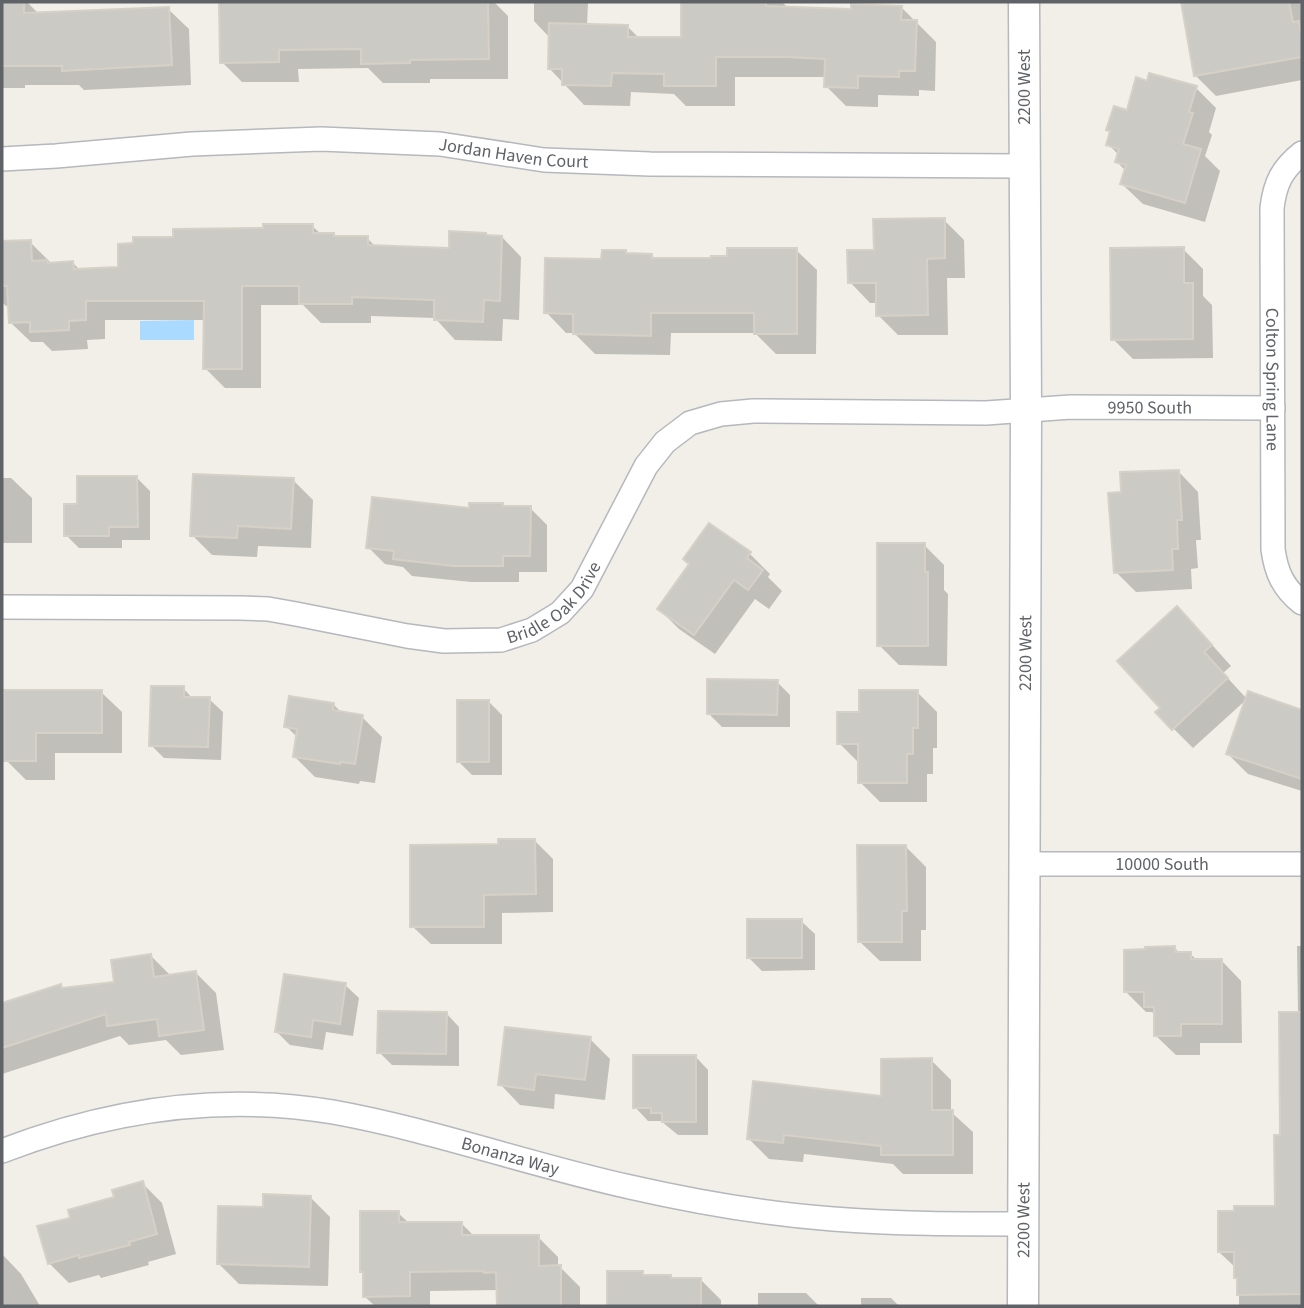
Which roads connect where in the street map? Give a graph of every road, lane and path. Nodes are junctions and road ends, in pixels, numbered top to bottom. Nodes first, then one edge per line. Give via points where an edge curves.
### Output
1 (1024, 2) edge
2 (1297, 158) edge
3 (2, 159) edge
4 (1024, 166) junction
5 (1273, 408) junction
6 (1026, 411) junction
7 (1298, 600) edge
8 (2, 607) edge
9 (1024, 864) junction
10 (1302, 864) edge
11 (2, 1151) edge
12 (1023, 1224) junction
13 (1023, 1306) edge

1 - 4 street, 2200 West
2 - 5 street, Colton Spring Lane via 1280,176 1272,208
3 - 4 street, Jordan Haven Court via 321,139 440,144 544,160
4 - 6 street, 2200 West
5 - 6 street, 9950 South
5 - 7 street, Colton Spring Lane via 1273,548 1282,582
6 - 8 street, Bridle Oak Drive via 753,411 690,423 665,442 646,466 582,589 560,613 532,630 501,640 432,640 268,609
6 - 9 street, 2200 West
9 - 10 street, 10000 South
9 - 12 street, 2200 West
11 - 12 street, Bonanza Way via 76,1126 136,1113 184,1106 282,1106 379,1121 582,1176 727,1205 831,1219
12 - 13 street, 2200 West

